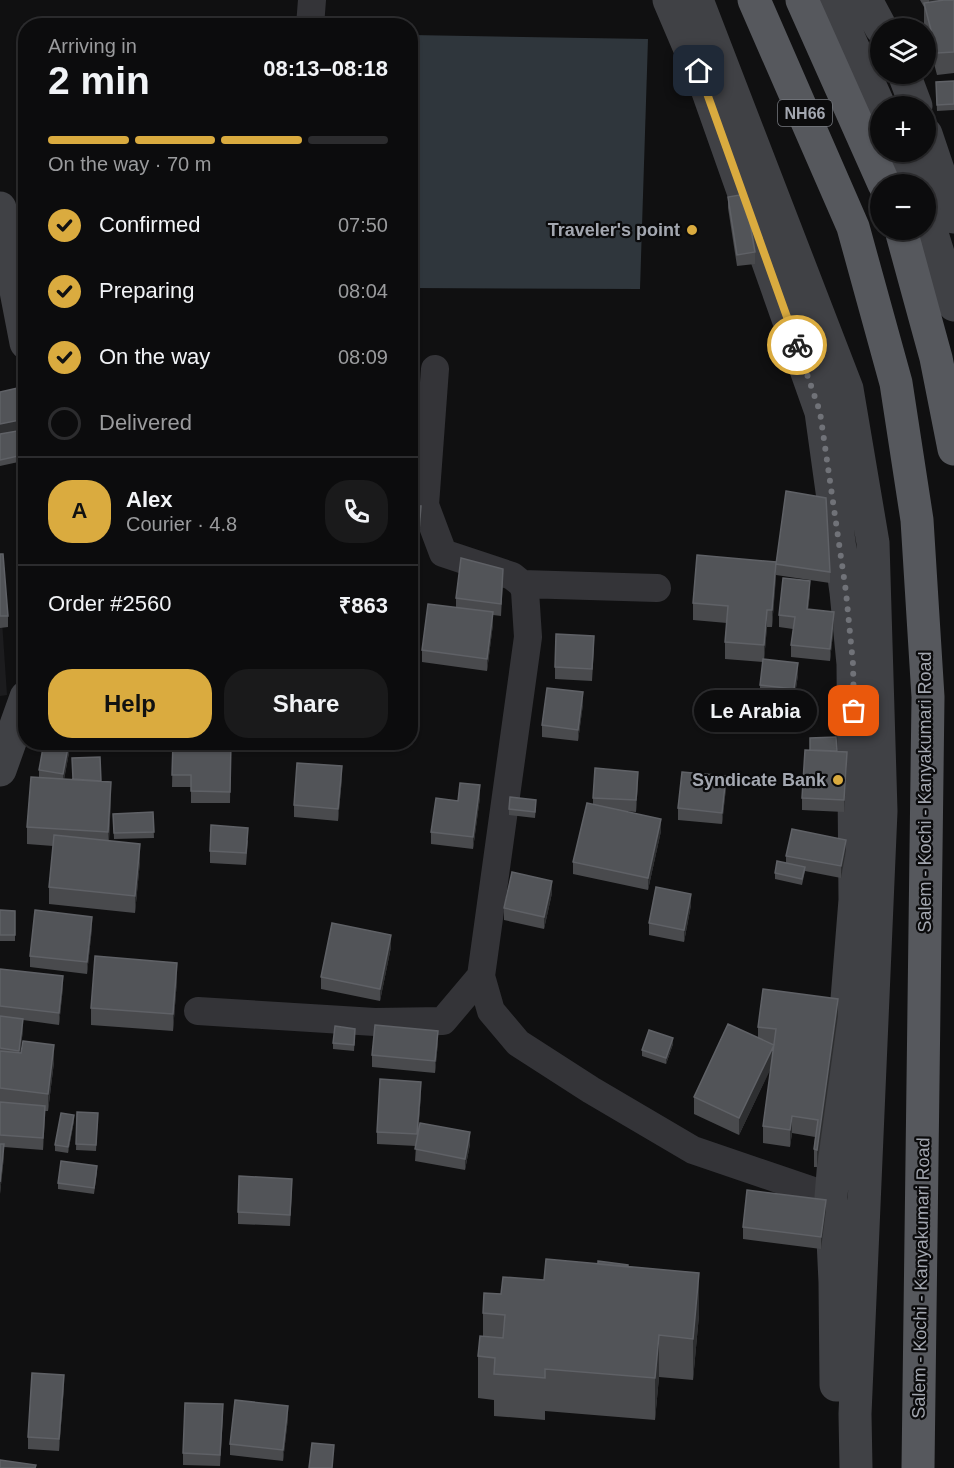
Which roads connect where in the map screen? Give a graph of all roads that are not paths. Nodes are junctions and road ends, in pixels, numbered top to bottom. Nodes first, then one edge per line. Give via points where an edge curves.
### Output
1 (312, 0) edge
2 (669, 0) edge
3 (697, 0) edge
4 (754, 0) edge
5 (802, 0) edge
6 (832, 0) edge
7 (866, 0) edge
8 (311, 18) edge
9 (876, 18) edge
10 (875, 96) edge
11 (936, 162) edge
12 (880, 174) edge
13 (0, 208) edge
14 (954, 216) edge
15 (904, 240) edge
16 (934, 240) edge
17 (18, 296) edge
18 (954, 305) edge
19 (435, 369) dead end
20 (954, 450) edge
21 (418, 505) edge
22 (522, 584) junction
23 (657, 588) dead end
24 (18, 719) edge
25 (0, 770) edge
26 (481, 976) junction
27 (198, 1011) dead end
28 (831, 1197) junction
29 (837, 1468) edge
30 (856, 1468) edge
31 (918, 1468) edge

1 - 8 street
2 - 28 main road via 707,89 820,412 846,592 853,664 855,900
3 - 30 main road via 847,389 873,543 881,811 855,1414
4 - 31 highway, Salem - Kochi - Kanyakumari Road / NH66 via 853,226 896,383 917,520 928,698
5 - 12 highway, NH66
6 - 10 main road
7 - 9 main road
11 - 14 main road
13 - 17 main road
15 - 20 highway via 936,358
16 - 18 main road
19 - 21 street
21 - 22 street via 443,553 512,576
22 - 23 street
22 - 26 street via 528,637
24 - 25 main road
26 - 27 street via 443,1021 375,1022
26 - 28 street via 491,1011 518,1043 693,1150
28 - 29 main road

